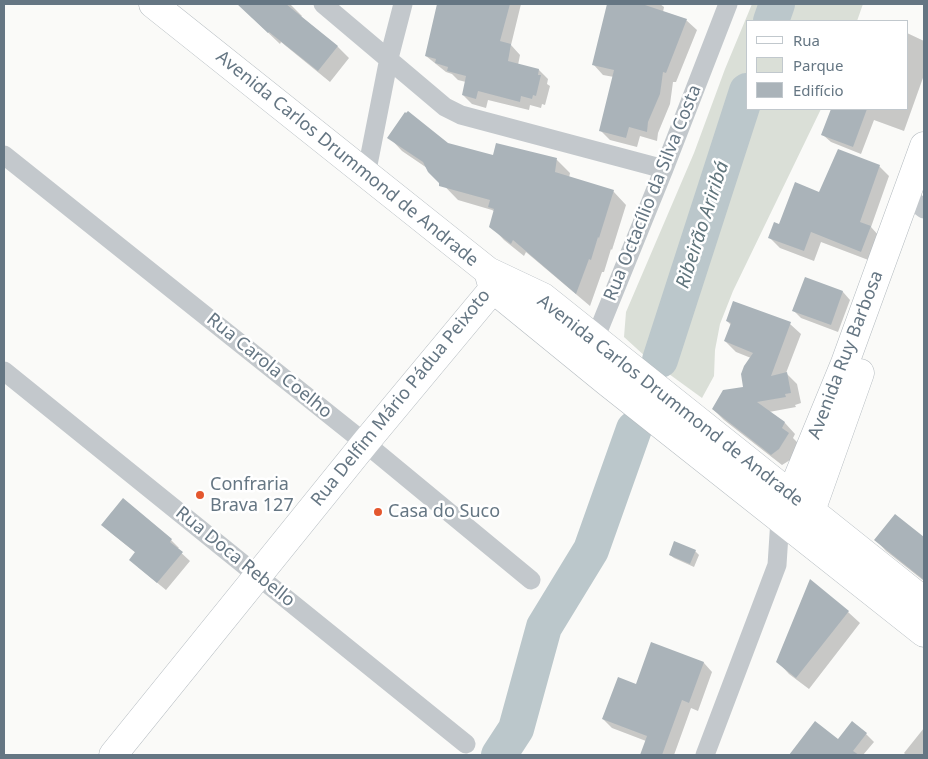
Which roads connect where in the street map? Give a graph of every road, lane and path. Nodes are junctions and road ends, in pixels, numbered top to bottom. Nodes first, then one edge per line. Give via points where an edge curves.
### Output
1 (153, 4) edge
2 (323, 4) edge
3 (403, 4) edge
4 (728, 4) edge
5 (389, 58) junction
6 (924, 146) edge
7 (4, 156) edge
8 (664, 169) junction
9 (366, 175) junction
10 (919, 201) edge
11 (490, 280) junction
12 (595, 339) junction
13 (4, 371) edge
14 (607, 382) junction
15 (365, 443) junction
16 (796, 516) junction
17 (777, 565) junction
18 (258, 575) junction
19 (531, 580) dead end
20 (924, 601) edge
21 (924, 633) edge
22 (466, 744) dead end
23 (712, 752) edge
24 (112, 755) edge

1 - 9 main road, Avenida Carlos Drummond de Andrade
2 - 5 street
3 - 5 street
4 - 8 street, Rua Octacílio da Silva Costa
5 - 8 street via 445,106 461,115
5 - 9 street
6 - 10 main road, Avenida Ruy Barbosa
7 - 15 street, Rua Carola Coelho
8 - 12 street, Rua Octacílio da Silva Costa
9 - 11 main road, Avenida Carlos Drummond de Andrade
10 - 16 main road, Avenida Ruy Barbosa via 845,363
11 - 12 main road, Avenida Carlos Drummond de Andrade via 543,297
11 - 14 main road, Avenida Carlos Drummond de Andrade
11 - 15 main road, Rua Delfim Mário Pádua Peixoto
12 - 14 street, Rua Octacílio da Silva Costa via 594,358
12 - 16 main road, Avenida Carlos Drummond de Andrade
13 - 18 street, Rua Doca Rebello
14 - 16 main road, Avenida Carlos Drummond de Andrade
15 - 18 main road, Rua Delfim Mário Pádua Peixoto
15 - 19 street, Rua Carola Coelho
16 - 17 street, Avenida Ruy Barbosa
16 - 17 street, Avenida Ruy Barbosa
16 - 20 main road, Avenida Carlos Drummond de Andrade
16 - 21 main road, Avenida Carlos Drummond de Andrade
17 - 23 street, Avenida Ruy Barbosa
18 - 22 street, Rua Doca Rebello
18 - 24 main road, Rua Delfim Mário Pádua Peixoto

